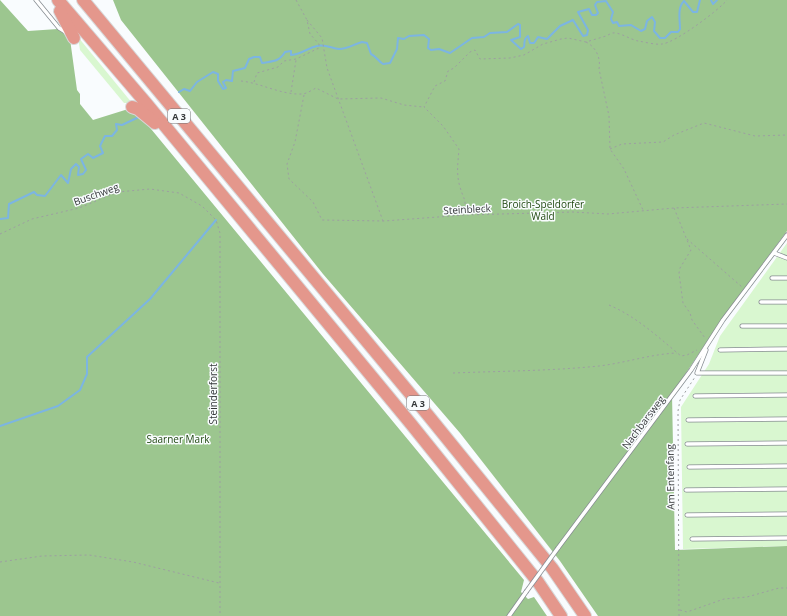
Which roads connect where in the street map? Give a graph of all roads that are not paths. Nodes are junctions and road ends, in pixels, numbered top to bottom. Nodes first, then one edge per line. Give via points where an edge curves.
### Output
1 (36, 0) edge
2 (53, 0) edge
3 (58, 0) edge
4 (83, 0) edge
5 (74, 38) joint
6 (132, 107) dead end
7 (172, 138) junction
8 (787, 235) edge
9 (774, 253) junction
10 (787, 258) edge
11 (772, 278) dead end
12 (787, 278) edge
13 (761, 302) dead end
14 (787, 302) edge
15 (742, 326) dead end
16 (787, 326) edge
17 (707, 346) junction
18 (787, 349) edge
19 (720, 350) dead end
20 (787, 372) edge
21 (787, 395) edge
22 (695, 396) dead end
23 (787, 419) edge
24 (688, 420) dead end
25 (787, 443) edge
26 (686, 444) dead end
27 (787, 466) edge
28 (689, 467) dead end
29 (787, 489) edge
30 (686, 490) dead end
31 (787, 514) edge
32 (687, 515) dead end
33 (787, 538) edge
34 (692, 539) dead end
35 (509, 616) edge
36 (561, 616) edge
37 (585, 616) edge

1 - 5 lane via 59,28
2 - 5 highway
3 - 7 highway, A 3
4 - 37 highway, A 3 via 427,414 552,568
6 - 7 highway via 138,109
7 - 36 highway, A 3 via 416,430 538,582
8 - 9 lane, Nachbarsweg
9 - 10 lane
9 - 17 lane, Nachbarsweg via 723,320
11 - 12 lane
13 - 14 lane
15 - 16 lane
17 - 20 lane via 698,373
17 - 35 lane, Nachbarsweg, bridge
18 - 19 lane
21 - 22 lane
23 - 24 lane
25 - 26 lane
27 - 28 lane
29 - 30 lane
31 - 32 lane
33 - 34 lane

